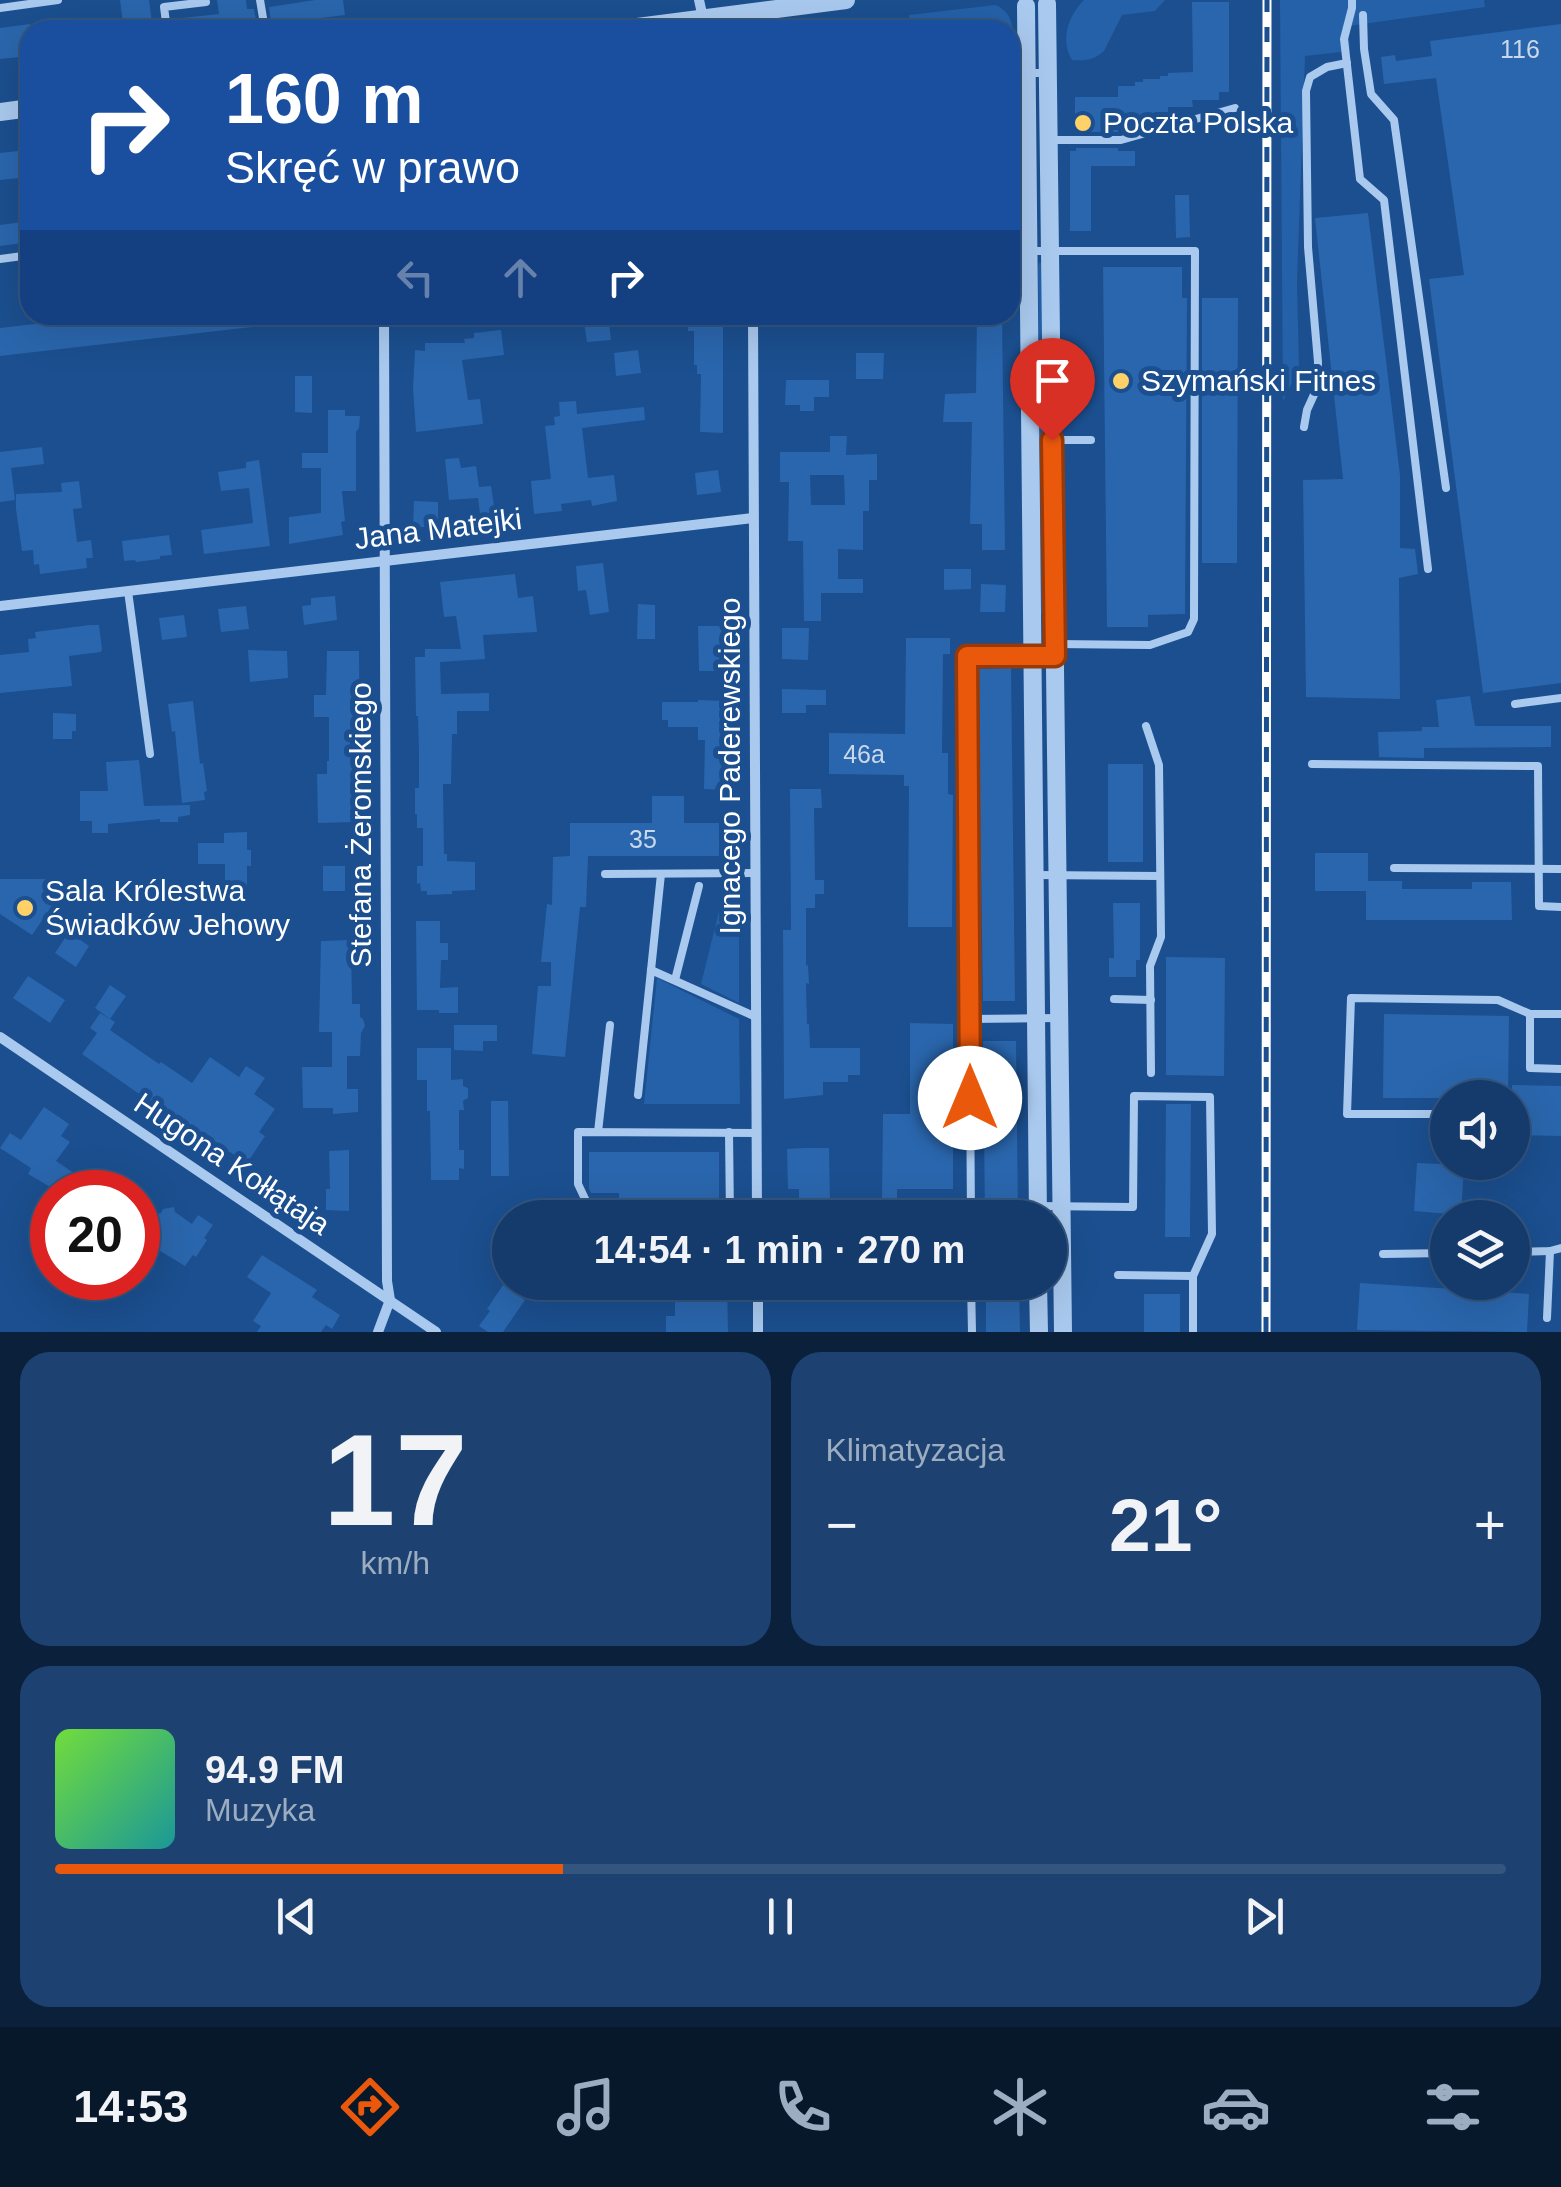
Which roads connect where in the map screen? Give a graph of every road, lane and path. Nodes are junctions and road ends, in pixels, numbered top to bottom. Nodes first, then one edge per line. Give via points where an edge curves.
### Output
1 (58, 0) edge
2 (846, 0) edge
3 (1352, 0) edge
4 (1053, 1) edge
5 (206, 2) edge
6 (1022, 3) edge
7 (0, 8) edge
8 (701, 9) edge
9 (1363, 15) dead end
10 (166, 20) edge
11 (655, 20) edge
12 (747, 20) edge
13 (756, 20) edge
14 (1020, 38) edge
15 (1347, 63) junction
16 (1020, 73) edge
17 (1048, 73) junction
18 (1020, 102) edge
19 (1235, 108) dead end
20 (1022, 130) junction
21 (1049, 135) junction
22 (1028, 251) junction
23 (1050, 251) junction
24 (384, 325) edge
25 (753, 325) edge
26 (1304, 427) dead end
27 (1052, 440) junction
28 (1090, 440) dead end
29 (1446, 488) dead end
30 (754, 518) junction
31 (385, 561) junction
32 (1428, 569) dead end
33 (128, 591) junction
34 (0, 606) edge
35 (1055, 650) junction
36 (1032, 656) junction
37 (1561, 698) edge
38 (1515, 704) dead end
39 (1146, 726) dead end
40 (150, 754) dead end
41 (1312, 764) dead end
42 (1394, 868) dead end
43 (1538, 869) junction
44 (1561, 869) edge
45 (756, 873) junction
46 (605, 874) dead end
47 (662, 874) junction
48 (1034, 875) junction
49 (1058, 875) junction
50 (1160, 876) junction
51 (699, 886) dead end
52 (1561, 907) edge
53 (651, 970) junction
54 (675, 980) junction
55 (1114, 999) dead end
56 (1151, 1000) junction
57 (1530, 1014) junction
58 (1561, 1014) edge
59 (756, 1017) junction
60 (969, 1018) junction
61 (1036, 1018) junction
62 (1060, 1018) junction
63 (610, 1025) dead end
64 (0, 1037) edge
65 (1561, 1068) edge
66 (1151, 1073) dead end
67 (638, 1095) dead end
68 (1430, 1114) edge
69 (598, 1132) junction
70 (729, 1132) junction
71 (757, 1133) junction
72 (586, 1200) edge
73 (730, 1200) edge
74 (757, 1200) edge
75 (971, 1200) edge
76 (1038, 1200) edge
77 (1062, 1200) edge
78 (1067, 1206) edge
79 (1561, 1248) edge
80 (1550, 1251) junction
81 (1530, 1252) edge
82 (1430, 1253) edge
83 (1383, 1254) dead end
84 (1118, 1275) dead end
85 (1193, 1276) junction
86 (390, 1300) junction
87 (758, 1300) edge
88 (971, 1300) edge
89 (1038, 1300) edge
90 (1063, 1300) edge
91 (1547, 1318) dead end
92 (378, 1332) edge
93 (436, 1332) edge
94 (758, 1332) edge
95 (972, 1332) edge
96 (1039, 1332) edge
97 (1063, 1332) edge
98 (1193, 1332) edge

1 - 7 lane
2 - 13 street
3 - 15 lane
4 - 6 street via 1036,8
4 - 17 street
5 - 10 lane via 164,7
6 - 14 street
8 - 11 street
8 - 12 street
9 - 29 lane via 1371,94 1394,120
15 - 26 lane via 1310,77 1306,92 1318,362
15 - 32 lane via 1360,179 1384,200
16 - 17 lane
17 - 21 street
18 - 20 street
19 - 21 lane via 1121,140
20 - 21 lane
20 - 22 street
21 - 23 street
22 - 23 lane
22 - 36 street
23 - 27 street
23 - 35 lane via 1195,252 1194,619 1188,632 1150,645
24 - 31 street, Stefana Żeromskiego
25 - 30 street, Ignacego Paderewskiego
27 - 28 lane
27 - 35 street
30 - 31 street, Jana Matejki
30 - 45 street, Ignacego Paderewskiego
31 - 33 street, Jana Matejki
31 - 86 street, Stefana Żeromskiego
33 - 34 street, Jana Matejki
33 - 40 lane
35 - 36 lane
35 - 49 street
36 - 48 street
36 - 60 lane via 967,656
37 - 38 lane
39 - 50 lane via 1159,766
41 - 43 lane via 1538,766
42 - 43 lane
43 - 44 lane
43 - 52 lane via 1538,906
45 - 47 lane
45 - 59 street, Ignacego Paderewskiego
46 - 47 lane
47 - 53 lane
48 - 49 lane
48 - 61 street
49 - 50 lane
49 - 62 street
50 - 56 lane
51 - 54 lane
53 - 54 lane
53 - 67 lane
54 - 59 lane
55 - 56 lane
56 - 66 lane
57 - 58 lane
57 - 65 lane via 1530,1068
57 - 68 lane via 1498,1000 1351,998 1347,1114
59 - 71 street, Ignacego Paderewskiego
60 - 61 lane
60 - 75 lane
61 - 62 lane
61 - 76 street
62 - 77 street
63 - 69 lane
64 - 86 street, Hugona Kołłątaja
69 - 70 lane
69 - 72 lane via 578,1132 578,1184
70 - 71 lane
70 - 73 lane
71 - 74 street, Ignacego Paderewskiego
78 - 85 lane via 1132,1206 1134,1096 1210,1096 1212,1234
79 - 80 lane
80 - 81 lane
80 - 91 lane
82 - 83 lane
84 - 85 lane
85 - 98 lane
86 - 92 street, Stefana Żeromskiego
86 - 93 street, Hugona Kołłątaja
87 - 94 street
88 - 95 lane
89 - 96 street
90 - 97 street

